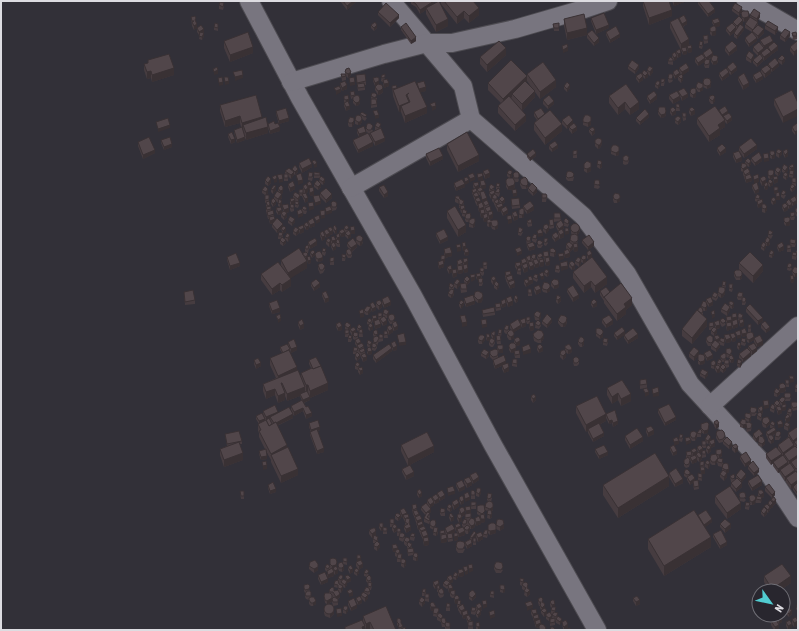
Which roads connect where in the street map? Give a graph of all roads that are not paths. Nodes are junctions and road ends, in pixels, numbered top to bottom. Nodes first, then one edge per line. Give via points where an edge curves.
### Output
1 (249, 1) edge
2 (391, 1) edge
3 (608, 1) edge
4 (746, 1) edge
5 (798, 31) edge
6 (427, 43) junction
7 (292, 82) junction
8 (471, 119) junction
9 (352, 188) junction
10 (798, 326) edge
11 (710, 406) junction
12 (798, 518) edge
13 (597, 630) edge

1 - 7 street
2 - 6 street
3 - 6 street via 516,29 452,43
4 - 5 street
6 - 7 street
6 - 8 street via 463,86
7 - 9 street
8 - 9 street
8 - 11 street via 583,216 627,274 690,384
9 - 13 street
10 - 11 street
11 - 12 street via 759,458

